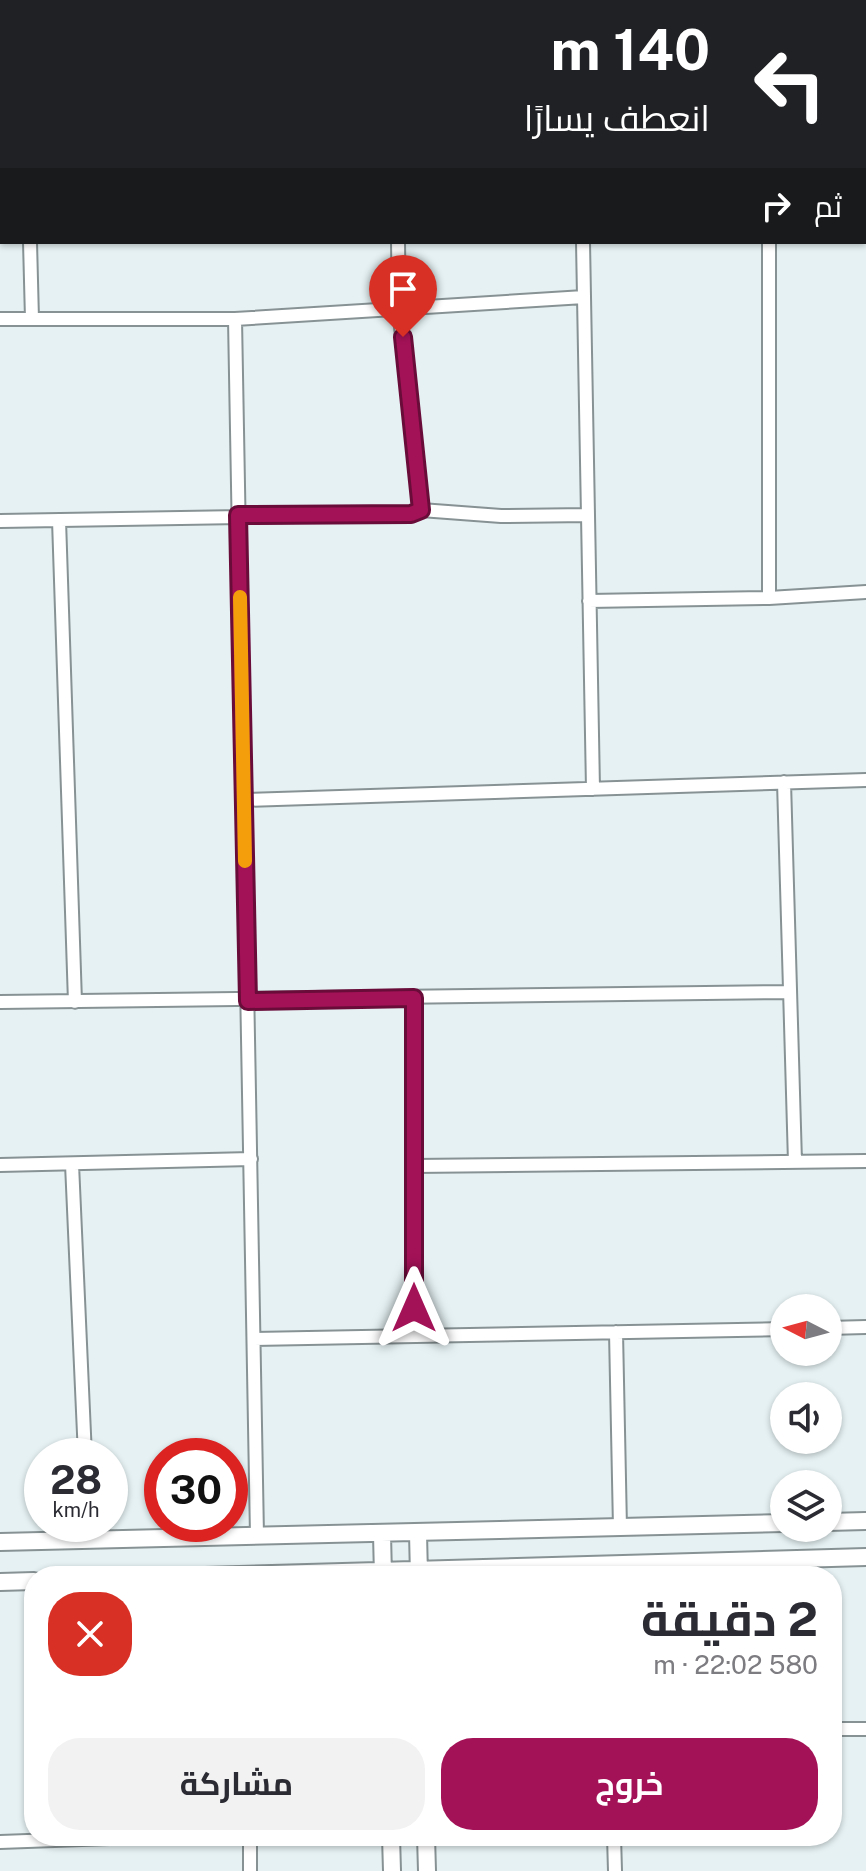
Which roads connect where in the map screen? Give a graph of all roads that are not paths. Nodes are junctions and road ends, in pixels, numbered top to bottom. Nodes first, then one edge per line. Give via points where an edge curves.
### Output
1 (30, 244) edge
2 (398, 244) edge
3 (583, 244) edge
4 (769, 244) edge
5 (584, 297) junction
6 (399, 309) junction
7 (0, 319) edge
8 (32, 319) junction
9 (235, 319) junction
10 (421, 510) junction
11 (238, 515) junction
12 (588, 515) junction
13 (59, 520) junction
14 (0, 521) edge
15 (866, 592) edge
16 (769, 598) junction
17 (589, 601) junction
18 (866, 780) edge
19 (784, 782) junction
20 (593, 789) junction
21 (244, 800) junction
22 (789, 992) junction
23 (414, 998) junction
24 (248, 1001) junction
25 (0, 1002) edge
26 (75, 1002) junction
27 (251, 1159) junction
28 (866, 1161) edge
29 (795, 1162) junction
30 (72, 1164) junction
31 (0, 1165) edge
32 (414, 1166) junction
33 (866, 1327) edge
34 (842, 1328) edge
35 (770, 1329) edge
36 (616, 1332) junction
37 (415, 1336) junction
38 (254, 1339) junction
39 (84, 1438) edge
40 (866, 1521) edge
41 (842, 1522) edge
42 (770, 1523) edge
43 (620, 1528) junction
44 (128, 1533) edge
45 (418, 1533) junction
46 (382, 1534) junction
47 (257, 1536) junction
48 (24, 1539) edge
49 (0, 1542) edge
50 (866, 1557) edge
51 (793, 1559) junction
52 (383, 1566) edge
53 (418, 1566) edge
54 (591, 1566) edge
55 (793, 1566) edge
56 (24, 1581) edge
57 (0, 1582) edge
58 (842, 1729) edge
59 (866, 1729) edge
60 (24, 1841) edge
61 (0, 1842) edge
62 (250, 1846) edge
63 (391, 1846) edge
64 (426, 1846) edge
65 (614, 1846) edge
66 (250, 1871) edge
67 (392, 1871) edge
68 (427, 1871) edge
69 (615, 1871) edge

1 - 8 street
2 - 6 street
3 - 5 street
4 - 16 street
5 - 6 street
5 - 12 street
6 - 9 street
6 - 10 street
7 - 8 street
8 - 9 street
9 - 11 street
10 - 11 street
10 - 12 street
11 - 13 street
11 - 21 street
12 - 17 street
13 - 14 street
13 - 26 street
15 - 16 street
16 - 17 street
17 - 20 street
18 - 19 street
19 - 20 street
19 - 22 street
20 - 21 street
21 - 24 street
22 - 23 street
22 - 29 street
23 - 24 street
23 - 32 street
24 - 26 street
24 - 27 street
25 - 26 street
27 - 30 street
27 - 38 street
28 - 29 street
29 - 32 street
30 - 31 street
30 - 39 street
32 - 37 street
33 - 34 street
35 - 36 street
36 - 37 street
36 - 43 street
37 - 38 street
38 - 47 street
40 - 41 street
42 - 43 street
43 - 45 street
44 - 47 street
45 - 46 street
45 - 53 street
46 - 47 street
46 - 52 street
48 - 49 street
50 - 51 street
51 - 54 street
51 - 55 street
56 - 57 street
58 - 59 street
60 - 61 street
62 - 66 street
63 - 67 street
64 - 68 street
65 - 69 street

